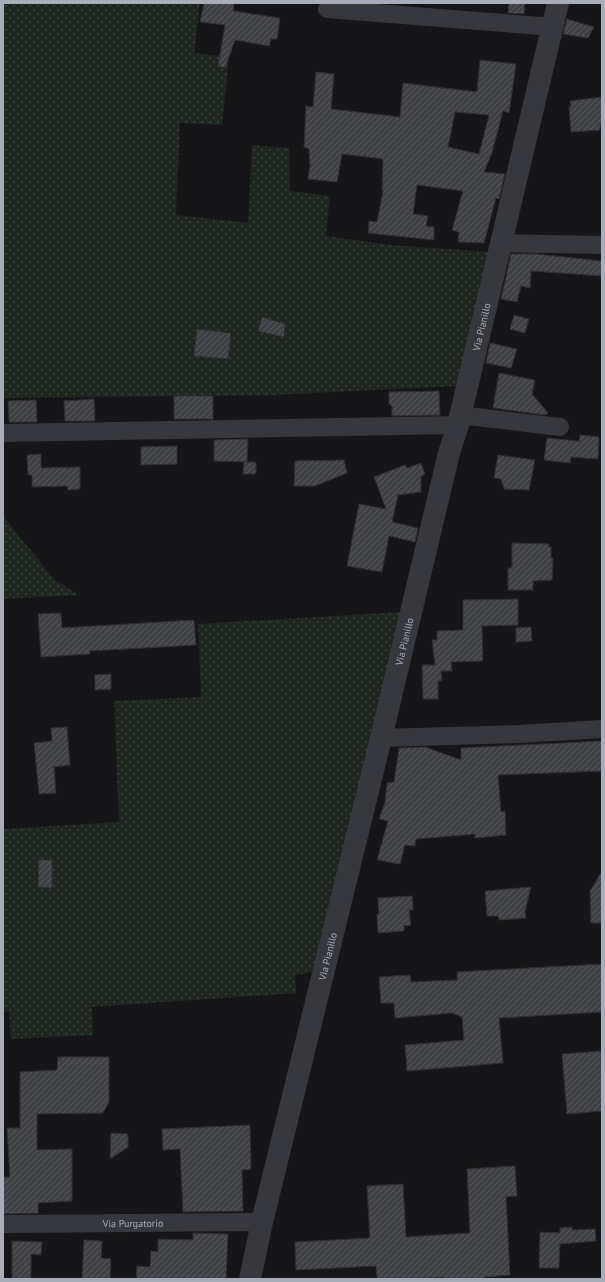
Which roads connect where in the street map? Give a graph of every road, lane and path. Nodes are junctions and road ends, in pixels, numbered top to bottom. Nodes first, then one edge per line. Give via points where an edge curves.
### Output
1 (558, 3) edge
2 (327, 9) dead end
3 (553, 27) junction
4 (501, 243) junction
5 (602, 245) edge
6 (459, 420) junction
7 (560, 427) dead end
8 (3, 433) edge
9 (602, 729) edge
10 (381, 738) junction
11 (262, 1222) junction
12 (3, 1224) edge
13 (250, 1279) edge

1 - 3 street, Via Pianillo
2 - 3 street
3 - 4 street, Via Pianillo
4 - 5 street
4 - 6 street, Via Pianillo
6 - 7 street
6 - 8 street
6 - 10 street, Via Pianillo
9 - 10 street
10 - 11 street, Via Pianillo
11 - 12 street, Via Purgatorio
11 - 13 street, Via Pianillo

